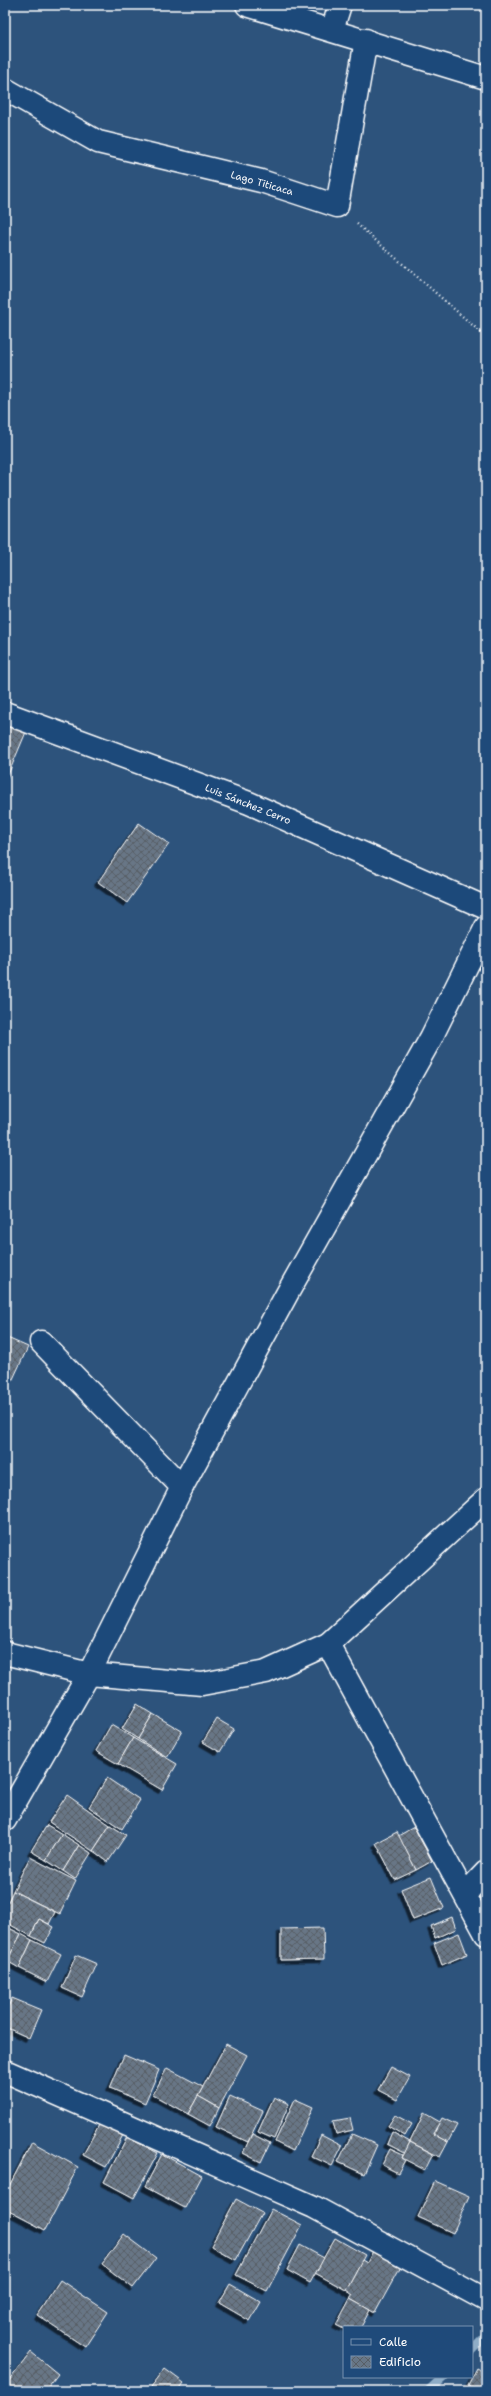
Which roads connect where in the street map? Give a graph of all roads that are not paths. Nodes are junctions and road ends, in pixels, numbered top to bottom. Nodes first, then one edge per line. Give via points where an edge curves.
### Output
1 (247, 5) edge
2 (340, 5) edge
3 (332, 30) junction
4 (366, 40) junction
5 (486, 78) edge
6 (5, 89) edge
7 (5, 713) edge
8 (486, 908) edge
9 (486, 927) edge
10 (41, 1342) dead end
11 (182, 1487) junction
12 (486, 1499) edge
13 (328, 1644) junction
14 (5, 1653) edge
15 (89, 1674) junction
16 (5, 1820) edge
17 (486, 1872) edge
18 (465, 1894) junction
19 (486, 1934) edge
20 (5, 2071) edge
21 (486, 2300) edge

1 - 3 street
2 - 3 street
3 - 4 street
4 - 5 street
4 - 6 street, Lago Titicaca via 337,206 261,181 98,142
7 - 8 street, Luis Sánchez Cerro via 249,803
9 - 11 street via 431,1038
10 - 11 street
11 - 15 street
12 - 13 street
13 - 15 street via 266,1672 202,1684
13 - 18 street
14 - 15 street
15 - 16 street
17 - 18 street
18 - 19 street
20 - 21 street via 314,2207

